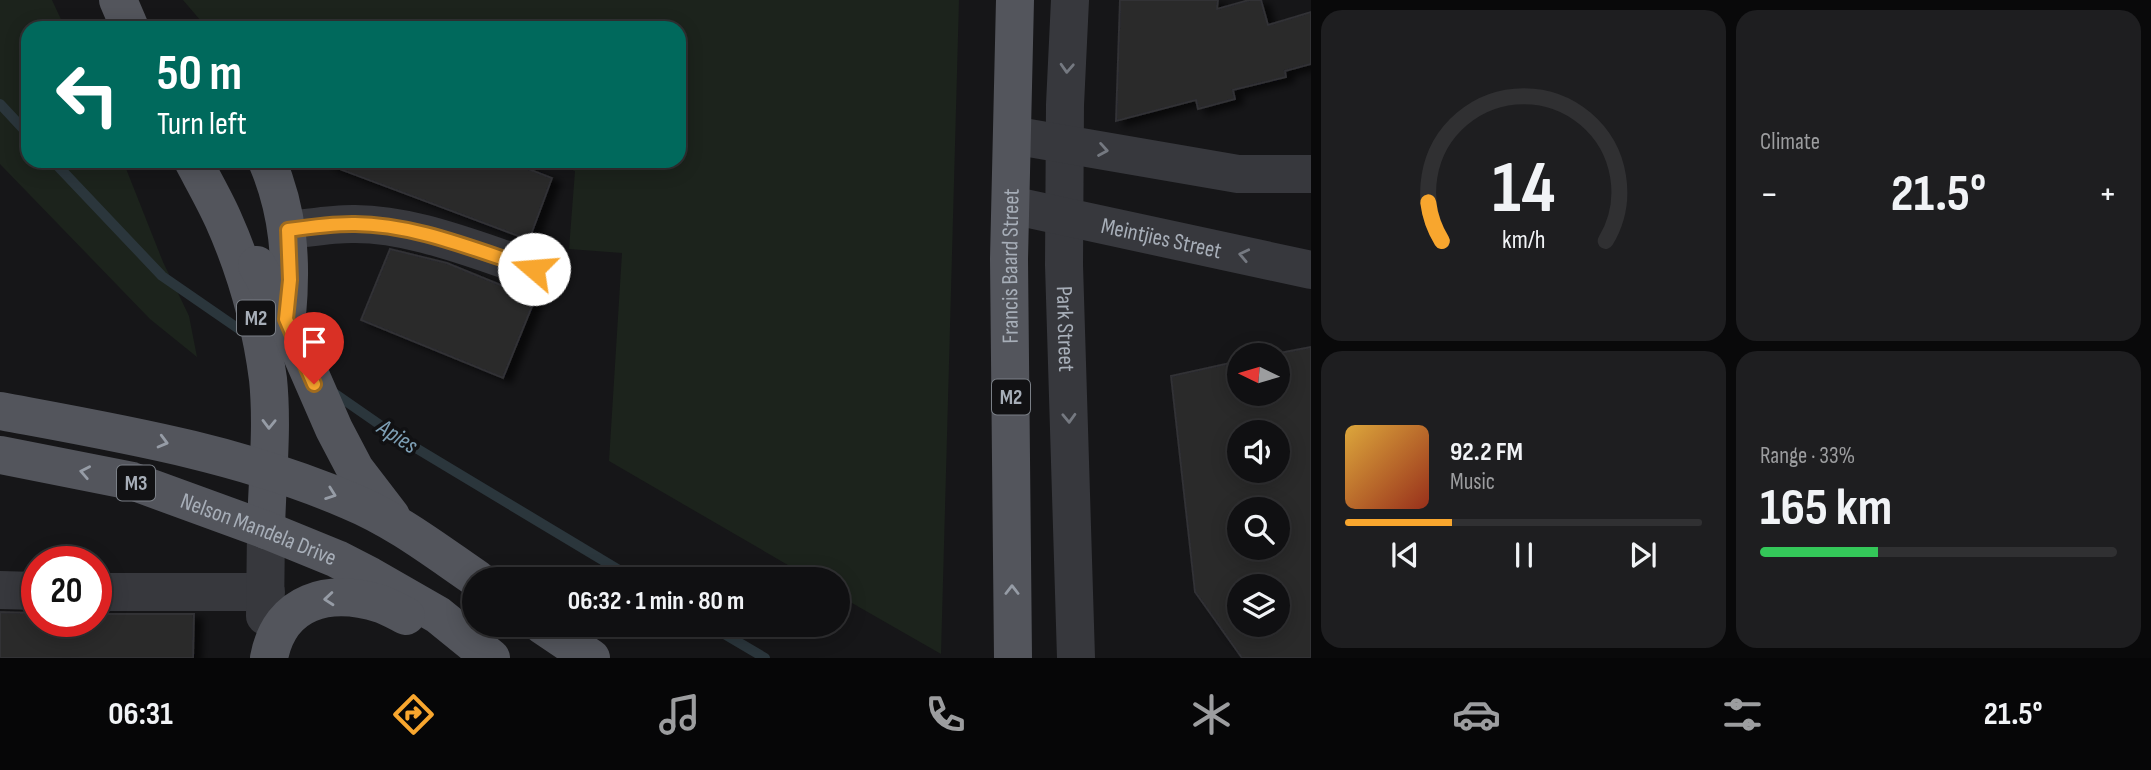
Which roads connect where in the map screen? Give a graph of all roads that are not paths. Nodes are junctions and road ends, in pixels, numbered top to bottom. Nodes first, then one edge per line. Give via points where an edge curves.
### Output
1 (118, 0) edge
2 (1015, 0) edge
3 (1070, 0) edge
4 (127, 21) edge
5 (1012, 135) junction
6 (1064, 144) junction
7 (197, 168) edge
8 (270, 168) edge
9 (1311, 174) edge
10 (1012, 205) junction
11 (1065, 217) junction
12 (223, 219) junction
13 (288, 230) junction
14 (534, 269) dead end
15 (1311, 270) edge
16 (291, 329) junction
17 (0, 411) edge
18 (0, 455) edge
19 (267, 470) junction
20 (399, 526) junction
21 (266, 530) junction
22 (462, 569) edge
23 (0, 590) edge
24 (21, 591) edge
25 (112, 592) edge
26 (266, 592) junction
27 (560, 637) edge
28 (487, 655) edge
29 (1012, 655) edge
30 (267, 658) edge
31 (591, 658) edge
32 (1076, 658) edge

1 - 4 main road
2 - 5 main road, Francis Baard Street / M2
3 -> 6 street, Park Street
5 - 6 street
5 - 10 main road, Francis Baard Street / M2
6 -> 9 street via 1238,174
6 - 11 street, Park Street
7 - 12 main road, M2
8 - 13 main road
10 - 11 street, Meintjies Street
29 -> 10 main road, Francis Baard Street / M2
15 -> 11 street, Meintjies Street
11 -> 32 street, Park Street
12 - 16 main road via 262,272
12 -> 19 main road, M2 via 257,321 268,379
13 - 14 street via 353,224 389,227
13 - 16 main road
16 - 20 main road via 355,469
17 -> 19 main road, M3 via 144,437
21 -> 18 main road, Nelson Mandela Drive / M3 via 132,481
19 -> 20 main road, M3 via 352,501
19 - 21 main road, M2
20 - 22 main road, M3
21 - 26 street
21 - 28 main road, Nelson Mandela Drive / M3 via 370,576 438,615
23 - 24 street
25 - 26 street
26 - 30 street
27 - 31 main road
28 -> 30 main road via 382,604 333,597 293,611 281,625

